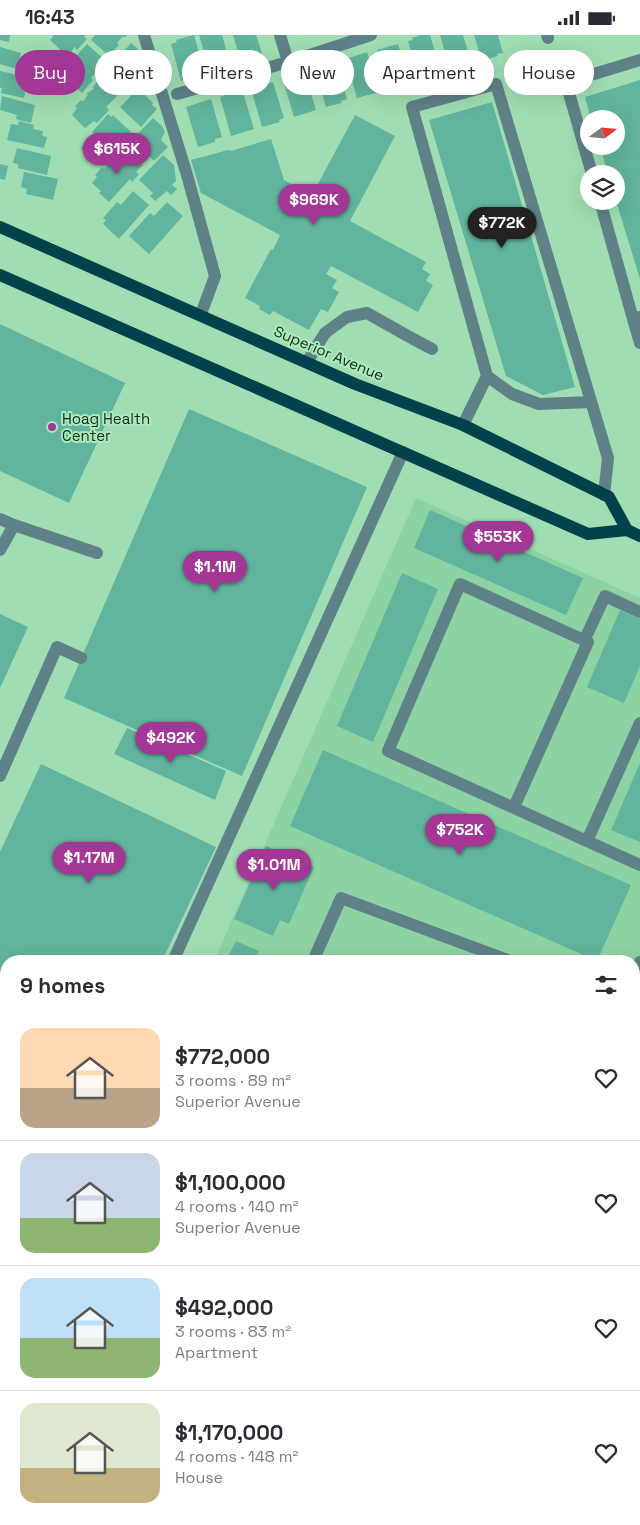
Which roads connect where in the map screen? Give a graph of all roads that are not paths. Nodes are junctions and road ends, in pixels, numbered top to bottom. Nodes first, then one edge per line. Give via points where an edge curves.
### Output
1 (144, 35) edge
2 (280, 35) edge
3 (371, 35) edge
4 (284, 50) edge
5 (325, 50) edge
6 (640, 60) edge
7 (281, 64) edge
8 (176, 93) dead end
9 (589, 165) edge
10 (603, 210) edge
11 (0, 227) edge
12 (0, 275) edge
13 (201, 314) junction
14 (637, 318) edge
15 (640, 343) edge
16 (432, 349) dead end
17 (307, 362) junction
18 (486, 376) junction
19 (591, 402) junction
20 (463, 425) junction
21 (403, 452) junction
22 (604, 495) junction
23 (0, 519) edge
24 (14, 525) junction
25 (627, 530) junction
26 (640, 536) edge
27 (0, 550) edge
28 (97, 553) dead end
29 (640, 612) edge
30 (584, 641) junction
31 (81, 658) dead end
32 (640, 723) edge
33 (0, 776) edge
34 (514, 807) junction
35 (587, 841) junction
36 (640, 865) edge
37 (177, 955) edge
38 (316, 955) edge
39 (494, 955) edge

1 - 13 lane via 215,276
2 - 4 lane
3 - 5 lane
6 - 9 lane via 567,85
7 - 8 lane
10 - 14 lane
11 - 13 main road, Superior Avenue
12 - 21 main road
13 - 17 main road, Superior Avenue
14 - 15 lane
16 - 17 lane via 367,313 347,317 325,333
17 - 20 main road, Superior Avenue
18 - 19 lane via 512,394 539,404
18 - 19 lane via 412,107 496,84
18 - 20 lane
19 - 22 lane via 608,458
20 - 22 main road, Superior Avenue
21 - 25 main road via 588,534
21 - 37 lane
22 - 25 main road, Superior Avenue via 609,497
23 - 24 lane
24 - 27 lane
24 - 28 lane
25 - 26 main road
29 - 30 lane via 605,595
30 - 34 lane via 588,642
30 - 34 lane via 460,584 388,751
31 - 33 lane via 57,647
32 - 35 lane
34 - 35 lane
35 - 36 lane
38 - 39 lane via 341,899

